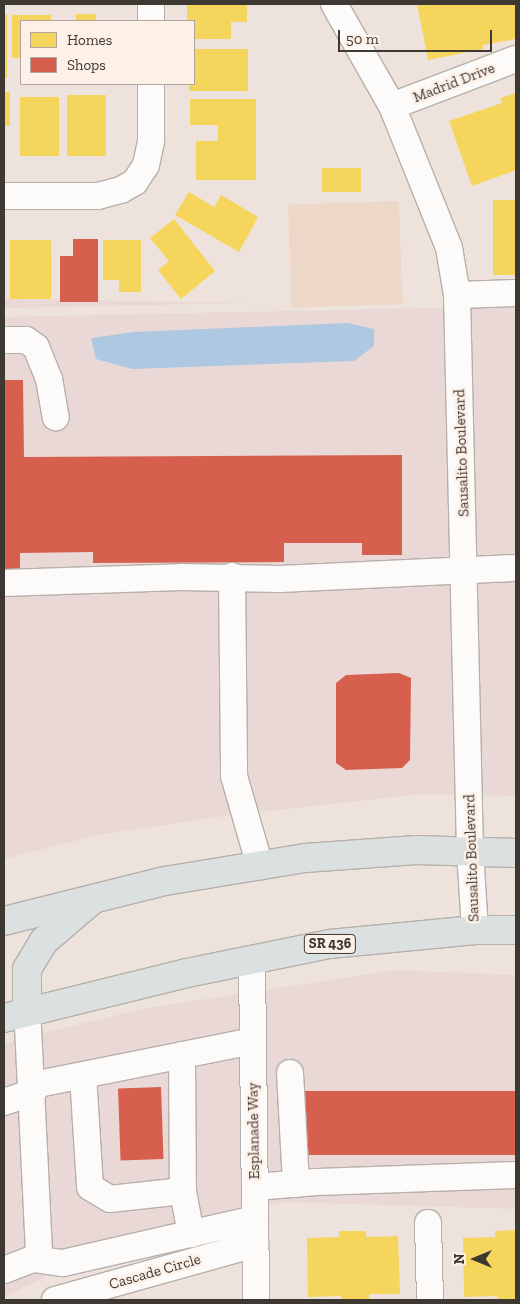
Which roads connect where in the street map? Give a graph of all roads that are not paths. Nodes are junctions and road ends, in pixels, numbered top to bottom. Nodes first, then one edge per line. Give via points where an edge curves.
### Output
1 (150, 4) edge
2 (334, 4) edge
3 (151, 20) edge
4 (516, 59) edge
5 (151, 85) edge
6 (392, 106) junction
7 (4, 196) edge
8 (516, 293) edge
9 (457, 295) junction
10 (4, 340) edge
11 (56, 417) dead end
12 (516, 568) edge
13 (465, 569) junction
14 (232, 576) junction
15 (4, 583) edge
16 (470, 852) junction
17 (516, 853) edge
18 (260, 866) junction
19 (98, 895) junction
20 (4, 921) edge
21 (475, 930) junction
22 (516, 930) edge
23 (252, 962) junction
24 (16, 1014) edge
25 (253, 1040) junction
26 (182, 1055) junction
27 (290, 1073) dead end
28 (83, 1075) junction
29 (33, 1089) junction
30 (4, 1102) edge
31 (516, 1175) edge
32 (296, 1184) junction
33 (255, 1188) junction
34 (183, 1191) junction
35 (428, 1223) dead end
36 (255, 1232) junction
37 (191, 1234) junction
38 (33, 1259) junction
39 (4, 1270) edge
40 (57, 1300) edge
41 (256, 1300) edge
42 (430, 1300) edge

1 - 3 street
2 - 6 street, Sausalito Boulevard
4 - 6 street, Madrid Drive
5 - 7 street via 151,141 146,165 135,182 121,190 98,196
6 - 9 street, Sausalito Boulevard via 449,248
8 - 9 street
9 - 13 street, Sausalito Boulevard
10 - 11 street via 26,340 36,347 49,379
12 - 13 street
13 - 14 street via 420,574 280,579
13 - 16 street, Sausalito Boulevard
14 - 15 street
14 - 18 street via 236,788
16 - 17 main road
16 - 18 main road via 417,850 305,858
16 - 21 street, Sausalito Boulevard
18 - 19 main road
19 - 20 main road
19 - 24 main road via 40,948 27,969
21 - 22 main road, SR 436
21 - 23 main road, SR 436 via 330,944
23 - 24 main road, SR 436 via 187,973
23 - 25 street, Esplanade Way
24 - 29 street
25 - 26 street
25 - 33 street, Esplanade Way
26 - 28 street
26 - 34 street
27 - 32 street
28 - 29 street
28 - 34 street via 90,1187 110,1200
29 - 30 street
29 - 38 street via 39,1252
31 - 32 street
32 - 33 street
33 - 36 street, Esplanade Way
34 - 37 street
35 - 42 street
36 - 37 street
36 - 40 street, Cascade Circle
36 - 41 street, Esplanade Way
37 - 38 street via 63,1263
38 - 39 street

